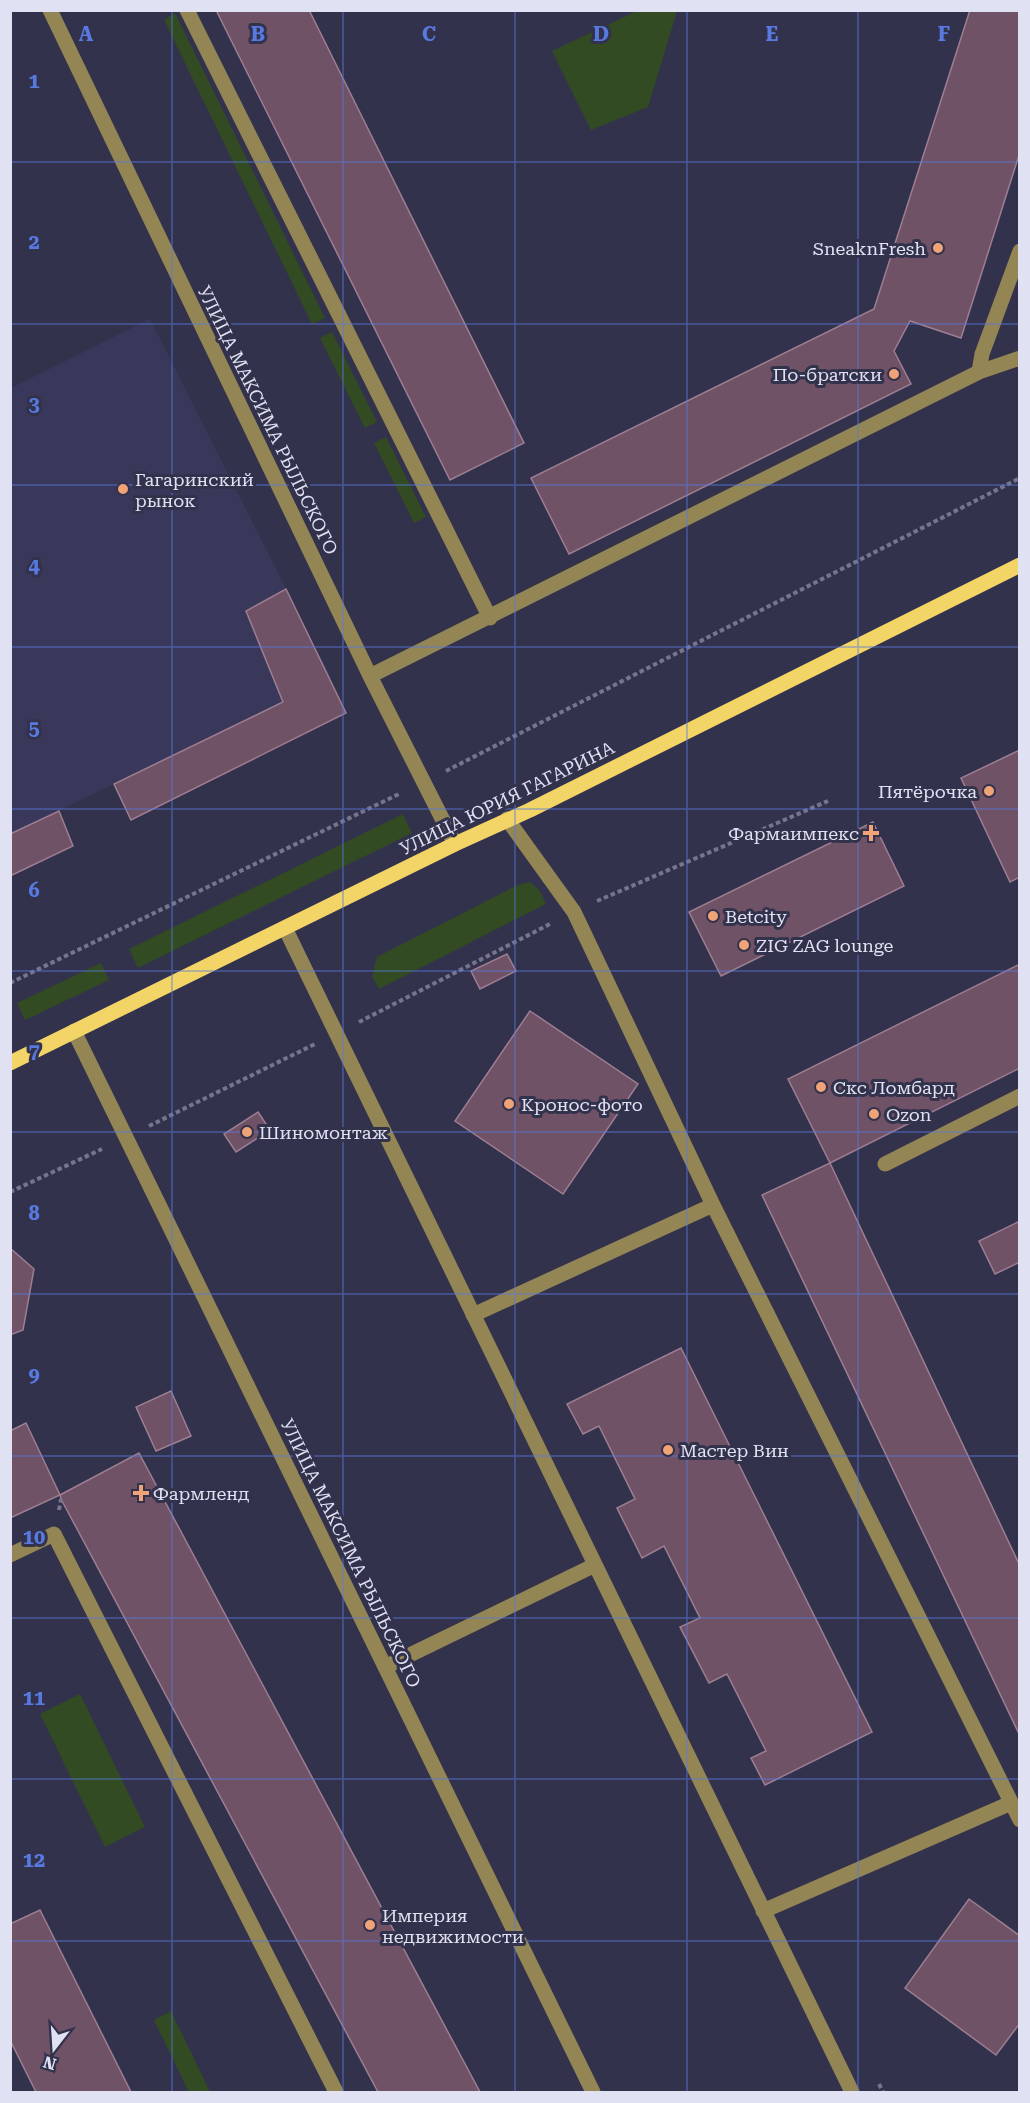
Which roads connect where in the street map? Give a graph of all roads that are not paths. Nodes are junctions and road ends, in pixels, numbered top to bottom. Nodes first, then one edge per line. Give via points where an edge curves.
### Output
1 (50, 10) edge
2 (187, 10) edge
3 (1020, 251) edge
4 (1020, 358) edge
5 (979, 372) junction
6 (1020, 565) edge
7 (490, 618) junction
8 (370, 676) junction
9 (507, 819) junction
10 (455, 844) junction
11 (285, 928) junction
12 (74, 1031) junction
13 (10, 1063) edge
14 (1020, 1096) edge
15 (885, 1164) dead end
16 (713, 1205) junction
17 (473, 1315) junction
18 (10, 1555) edge
19 (595, 1565) junction
20 (385, 1667) junction
21 (1011, 1803) junction
22 (1020, 1820) edge
23 (763, 1911) junction
24 (336, 2092) edge
25 (594, 2092) edge
26 (852, 2092) edge

1 - 8 street, УЛИЦА МАКСИМА РЫЛЬСКОГО
2 - 7 street
3 - 5 street
4 - 5 street
5 - 7 street
6 - 9 main road, УЛИЦА ЮРИЯ ГАГАРИНА
7 - 8 street
8 - 10 street, УЛИЦА МАКСИМА РЫЛЬСКОГО
9 - 10 main road, УЛИЦА ЮРИЯ ГАГАРИНА
9 - 16 street via 574,912
10 - 11 main road, УЛИЦА ЮРИЯ ГАГАРИНА
11 - 12 main road, УЛИЦА ЮРИЯ ГАГАРИНА
11 - 17 street
12 - 13 main road, УЛИЦА ЮРИЯ ГАГАРИНА
12 - 20 street, УЛИЦА МАКСИМА РЫЛЬСКОГО
14 - 15 street
16 - 17 street
16 - 21 street
17 - 19 street
18 - 24 street via 54,1534
19 - 20 street
19 - 23 street
20 - 25 street, УЛИЦА МАКСИМА РЫЛЬСКОГО
21 - 22 street
21 - 23 street
23 - 26 street

